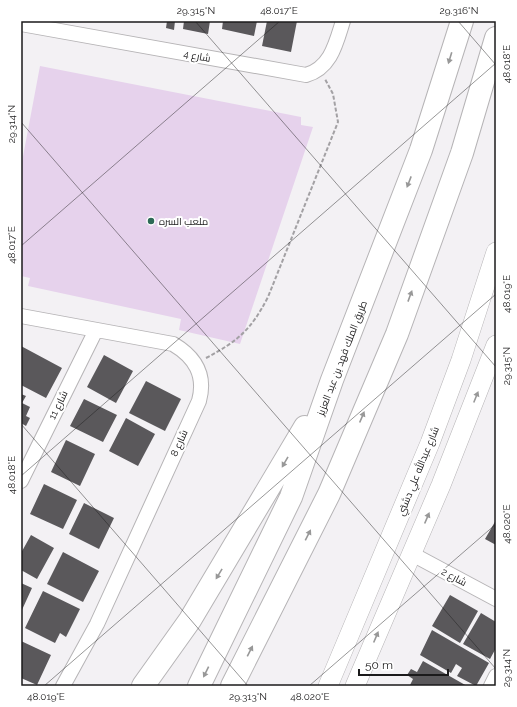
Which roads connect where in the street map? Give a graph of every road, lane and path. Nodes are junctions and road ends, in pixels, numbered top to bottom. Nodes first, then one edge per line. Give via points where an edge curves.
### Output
1 (343, 21) edge
2 (462, 21) edge
3 (21, 24) edge
4 (496, 38) edge
5 (319, 70) junction
6 (496, 252) edge
7 (484, 288) junction
8 (21, 316) edge
9 (96, 330) junction
10 (496, 345) edge
11 (196, 363) junction
12 (332, 380) junction
13 (464, 427) junction
14 (21, 481) edge
15 (391, 537) junction
16 (412, 554) junction
17 (496, 600) edge
18 (496, 676) edge
19 (63, 686) edge
20 (143, 686) edge
21 (199, 686) edge
22 (232, 686) edge
23 (328, 686) edge
24 (340, 686) edge
25 (355, 686) edge
26 (491, 686) edge

1 - 5 street via 333,52
2 -> 12 highway, طريق الملك فهد بن عبد العزيز via 421,150
3 - 5 street, شارع 4 via 299,75
22 -> 4 highway via 330,494 397,334 462,153
5 - 11 path via 333,94 338,122 268,297 258,317 244,334
6 - 7 main road, شارع عبدالله علي دشتي
7 - 13 main road via 480,337 450,419 455,428
7 - 15 main road, شارع عبدالله علي دشتي via 430,443
8 - 9 street, شارع 8
9 - 11 street, شارع 8 via 173,344
9 - 14 street, شارع 11
13 -> 10 main road
11 - 19 street, شارع 8 via 202,382 199,400 97,624
12 -> 20 highway via 190,620
12 -> 21 highway, طريق الملك فهد بن عبد العزيز via 291,497
16 -> 13 main road
15 - 23 main road, شارع عبدالله علي دشتي
15 - 24 main road via 390,556 384,579
16 - 17 street, شارع 2
25 -> 16 main road
18 - 26 street

